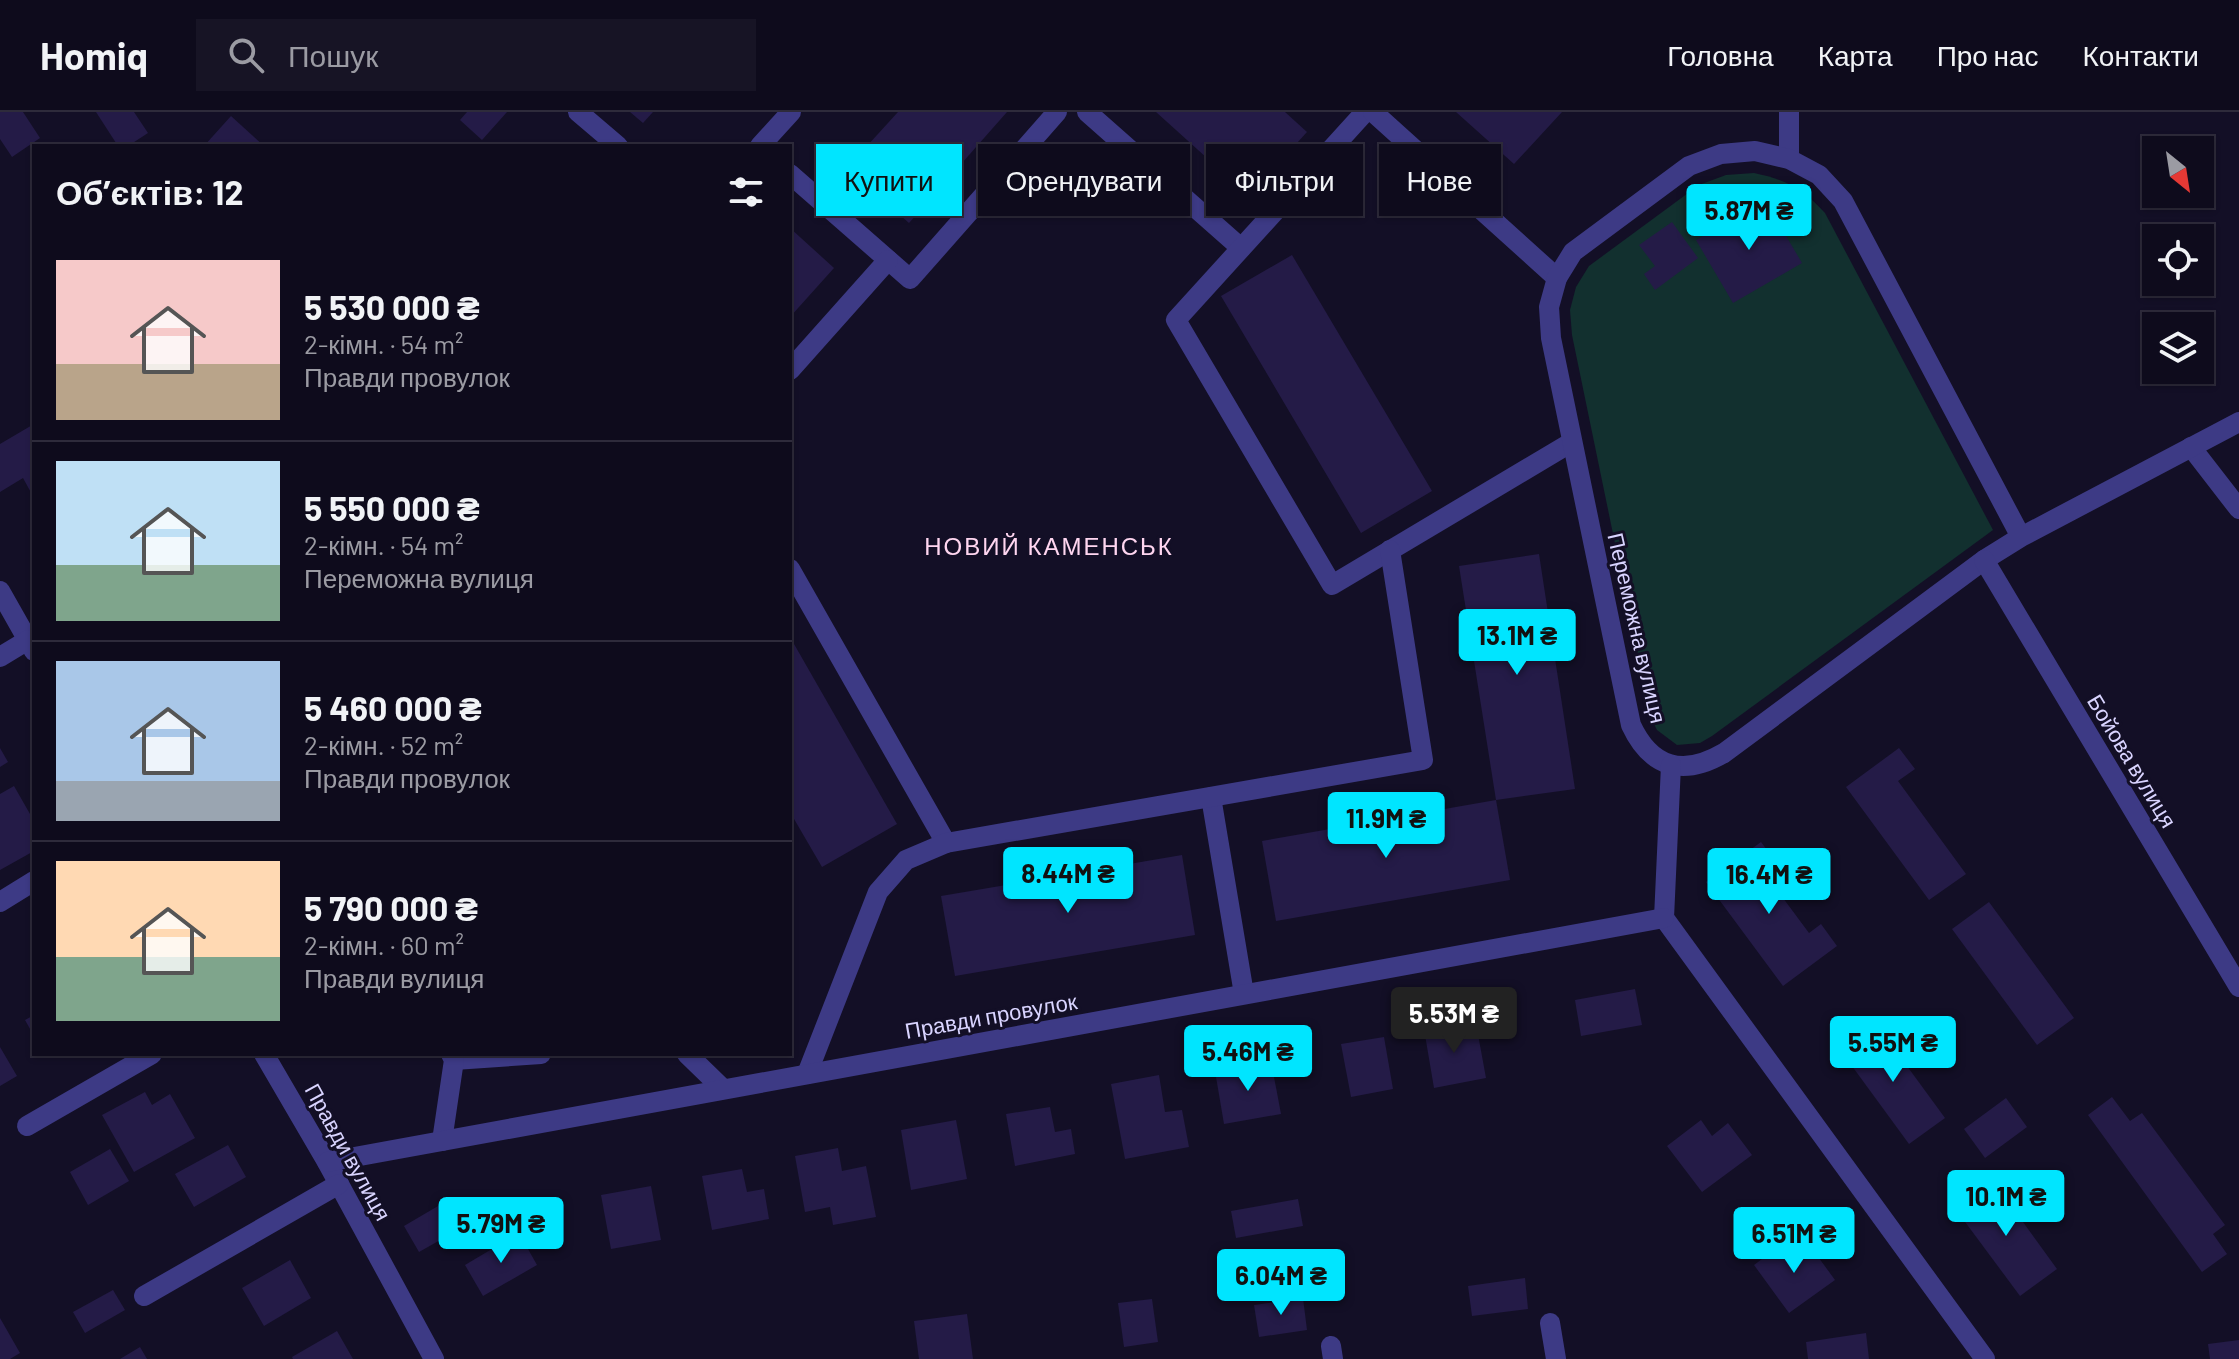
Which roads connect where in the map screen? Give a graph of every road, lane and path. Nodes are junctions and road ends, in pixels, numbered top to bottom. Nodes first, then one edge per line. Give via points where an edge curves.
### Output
1 (578, 112) edge
2 (791, 112) edge
3 (1057, 112) edge
4 (1087, 112) edge
5 (1365, 112) edge
6 (1373, 112) edge
7 (1789, 112) edge
8 (616, 144) edge
9 (762, 144) edge
10 (1789, 159) junction
11 (792, 176) edge
12 (1241, 248) junction
13 (888, 260) junction
14 (1557, 278) junction
15 (792, 368) edge
16 (2239, 422) edge
17 (1572, 442) junction
18 (2191, 447) junction
19 (2239, 509) edge
20 (2021, 537) junction
21 (1390, 550) junction
22 (1984, 560) junction
23 (792, 573) edge
24 (0, 591) edge
25 (31, 646) edge
26 (0, 657) edge
27 (1671, 765) junction
28 (1211, 797) junction
29 (946, 843) junction
30 (32, 882) edge
31 (0, 902) edge
32 (1664, 918) junction
33 (2239, 987) edge
34 (1244, 994) junction
35 (149, 1056) edge
36 (265, 1056) edge
37 (482, 1056) edge
38 (689, 1056) edge
39 (453, 1057) edge
40 (807, 1074) junction
41 (723, 1089) junction
42 (27, 1126) dead end
43 (442, 1141) junction
44 (327, 1162) junction
45 (339, 1184) junction
46 (144, 1296) dead end
47 (1550, 1323) dead end
48 (434, 1359) edge
49 (1556, 1359) edge
50 (1985, 1359) edge

1 - 8 street
2 - 9 street
3 - 13 street via 910,279
4 - 12 street
5 - 12 street
6 - 14 street
7 - 10 street
10 - 14 street via 1755,151 1721,154 1689,166 1573,252
10 - 20 street via 1819,175 1843,201
11 - 13 street
12 - 21 street via 1176,320 1332,585
13 - 15 street
14 - 17 street, Переможна вулиця via 1549,307 1551,338
16 - 18 street
17 - 21 street
17 - 27 street, Переможна вулиця via 1631,725 1639,743
18 - 19 street
18 - 20 street
20 - 22 street
21 - 28 street via 1423,760
22 - 27 street via 1724,753 1708,763
22 - 33 street, Бойова вулиця
23 - 29 street
24 - 25 street
25 - 26 street
27 - 32 street
28 - 29 street
28 - 34 street
29 - 40 street via 906,860 878,892
30 - 31 street
32 - 34 street, Правди провулок
32 - 50 street
34 - 40 street, Правди провулок
35 - 42 street
36 - 44 street, Правди вулиця
37 - 39 street
38 - 41 street
39 - 43 street
40 - 41 street, Правди провулок
41 - 43 street, Правди провулок
43 - 44 street, Правди провулок
44 - 45 street, Правди вулиця
45 - 46 street
45 - 48 street, Правди вулиця
47 - 49 street

